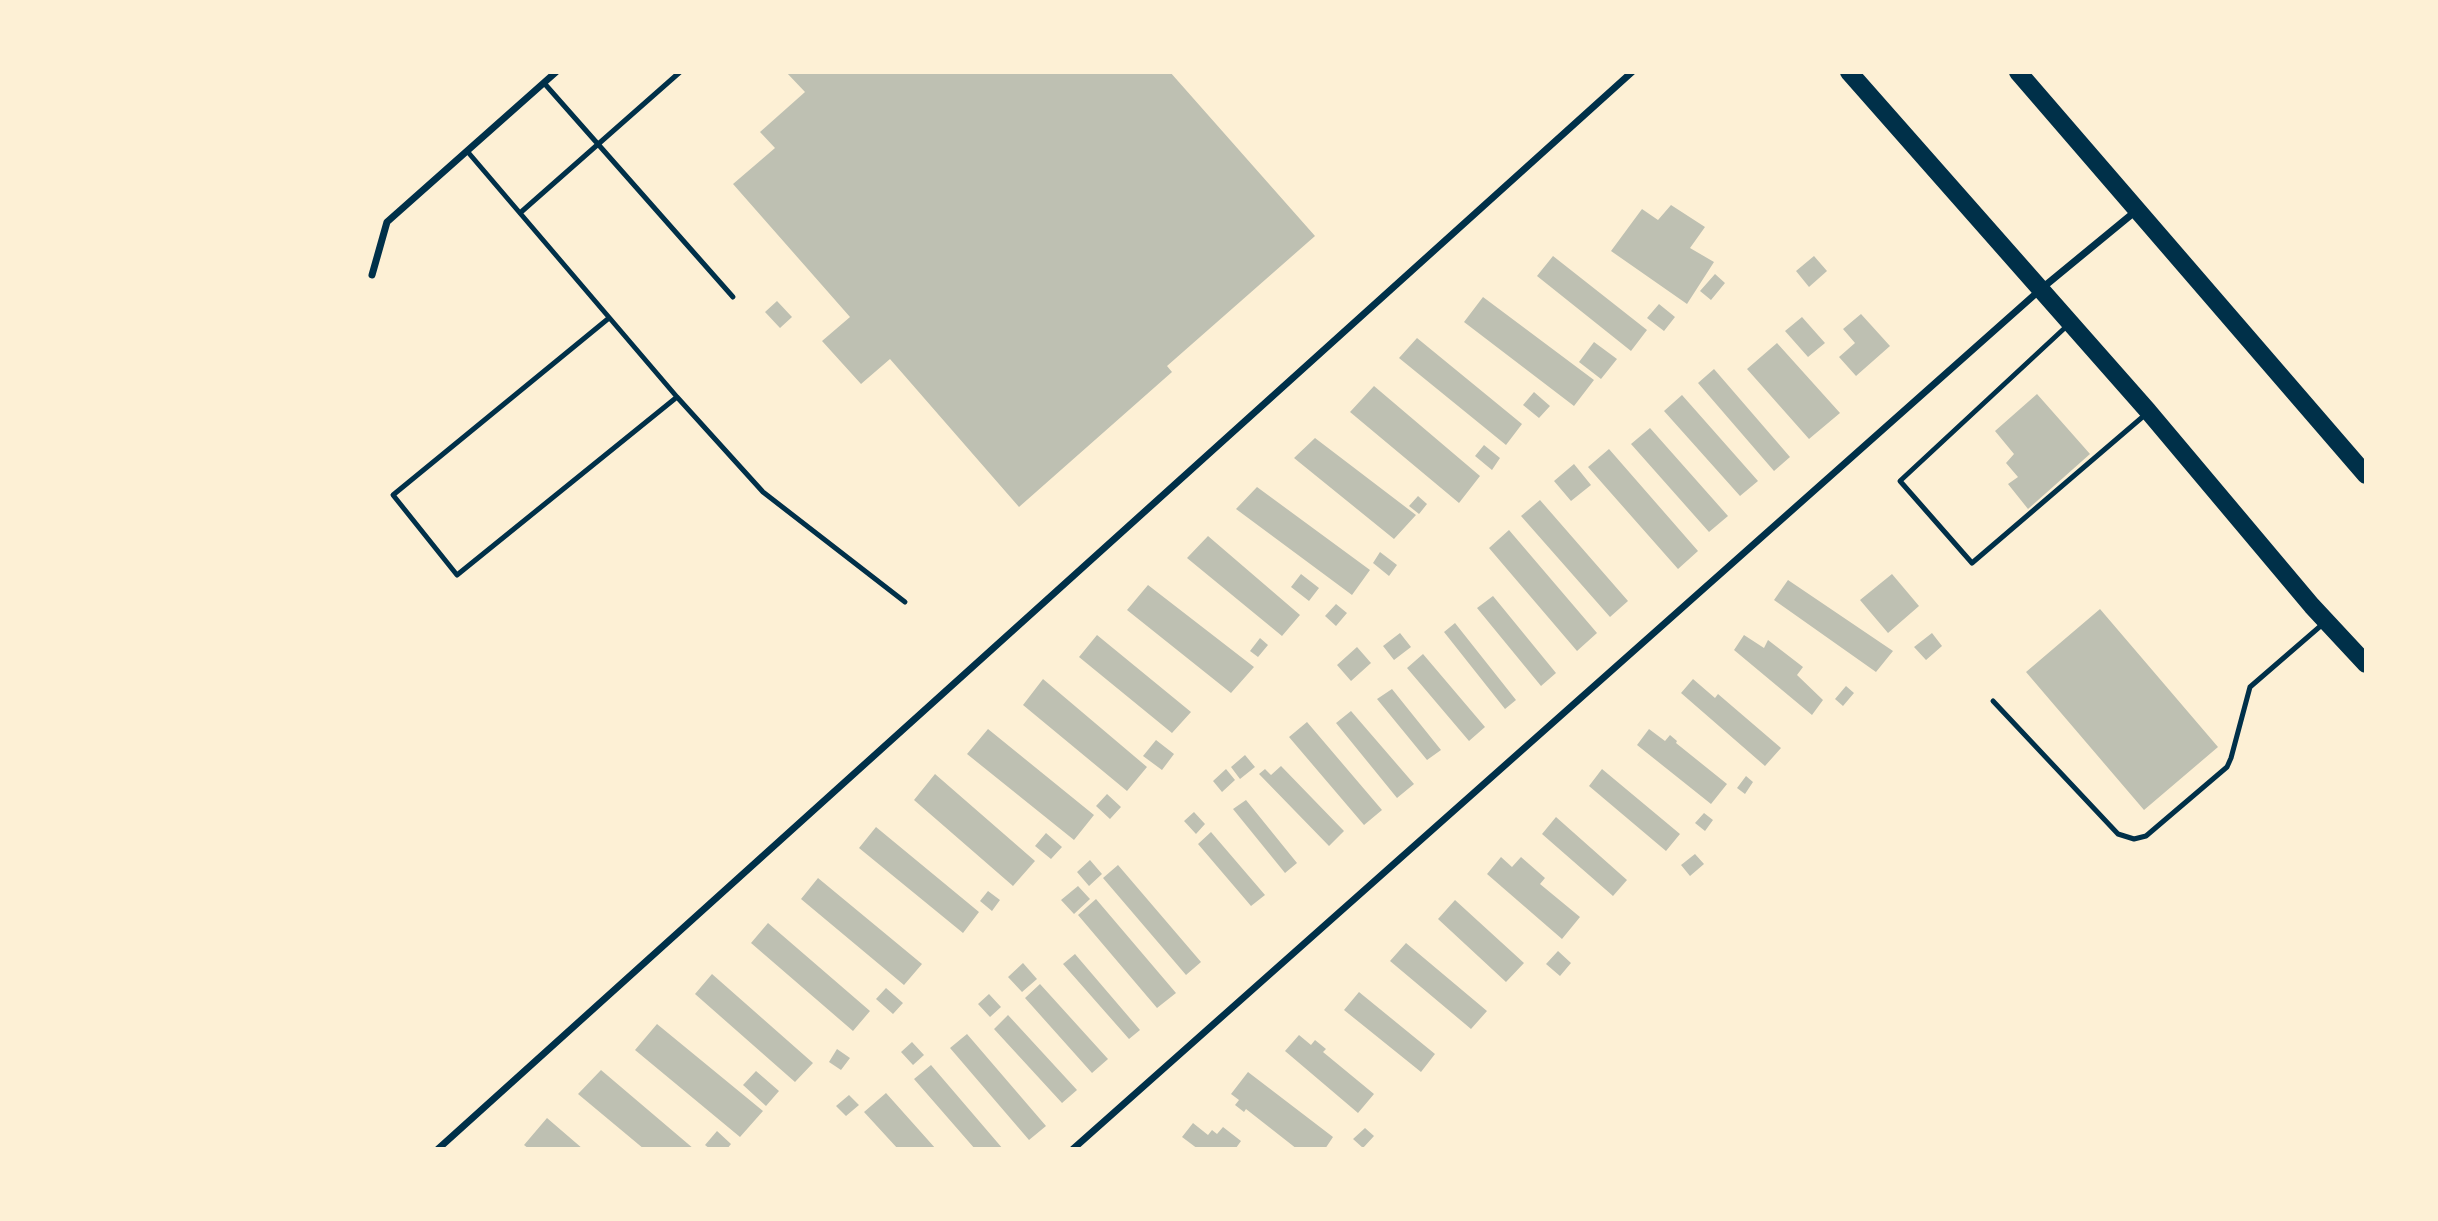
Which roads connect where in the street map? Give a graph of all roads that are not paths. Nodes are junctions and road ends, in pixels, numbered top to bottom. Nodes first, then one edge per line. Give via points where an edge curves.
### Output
1 (556, 72) edge
2 (680, 72) edge
3 (1632, 72) edge
4 (1849, 72) edge
5 (2018, 72) edge
6 (544, 83) junction
7 (597, 145) junction
8 (467, 151) junction
9 (2138, 209) junction
10 (520, 213) junction
11 (372, 275) dead end
12 (2042, 289) junction
13 (733, 296) dead end
14 (609, 317) junction
15 (2070, 323) junction
16 (677, 397) junction
17 (2148, 411) junction
18 (2366, 475) edge
19 (905, 602) dead end
20 (2326, 620) junction
21 (2366, 663) edge
22 (1993, 701) dead end
23 (438, 1149) edge
24 (1073, 1149) edge

1 - 6 street
2 - 7 lane
3 - 23 street
4 - 12 main road
5 - 9 main road
6 - 7 lane
6 - 8 street
7 - 10 lane
7 - 13 lane
8 - 10 lane
8 - 11 street via 387,222
9 - 12 street
9 - 18 main road
10 - 14 lane
12 - 15 main road
12 - 24 street
14 - 16 lane
14 - 16 lane via 393,495 457,575
15 - 17 main road
15 - 17 lane via 1900,481 1972,563
16 - 19 lane via 763,492
17 - 20 main road
20 - 21 main road
20 - 22 lane via 2250,687 2227,767 2146,836 2134,839 2118,834

